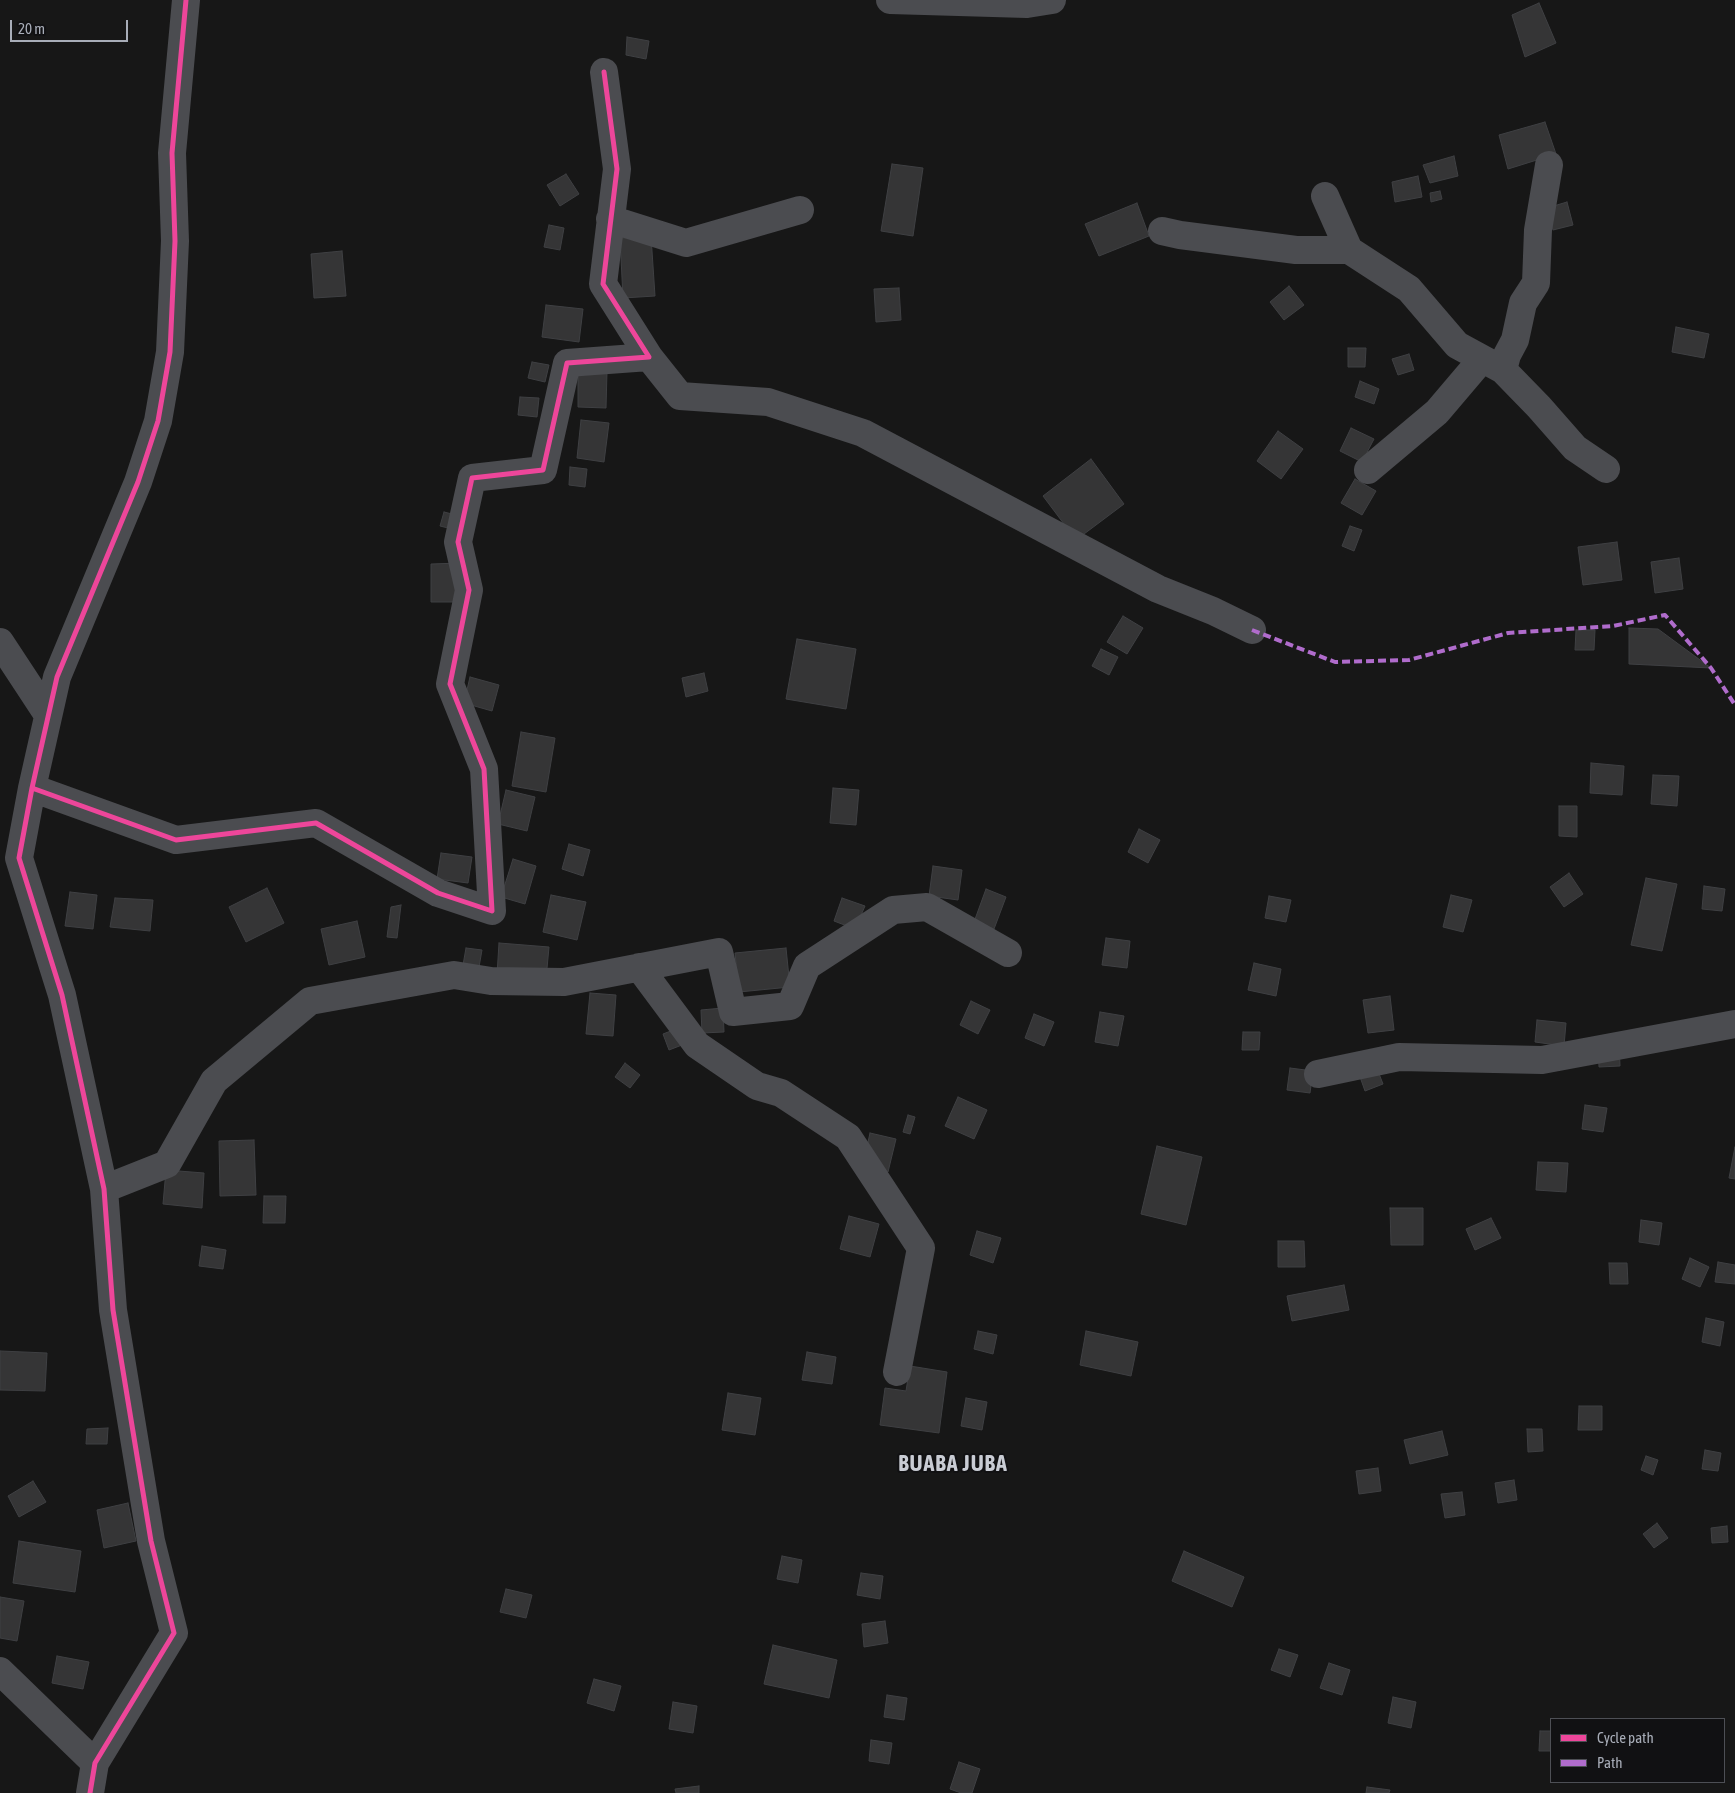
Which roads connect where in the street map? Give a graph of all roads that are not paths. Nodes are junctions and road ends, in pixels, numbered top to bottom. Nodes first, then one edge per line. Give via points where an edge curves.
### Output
1 (186, 0) edge
2 (890, 0) edge
3 (1052, 0) edge
4 (604, 72) dead end
5 (1549, 165) dead end
6 (1325, 196) dead end
7 (800, 210) dead end
8 (610, 219) junction
9 (1162, 231) dead end
10 (1349, 250) junction
11 (649, 357) junction
12 (1492, 365) junction
13 (1606, 469) dead end
14 (1368, 470) dead end
15 (1252, 630) dead end
16 (0, 642) edge
17 (48, 715) junction
18 (32, 788) junction
19 (1008, 954) dead end
20 (639, 967) junction
21 (1735, 1024) edge
22 (1318, 1074) dead end
23 (104, 1189) junction
24 (897, 1372) dead end
25 (0, 1671) edge
26 (95, 1764) junction
27 (90, 1793) edge

1 - 17 street via 172,153 175,241 170,352 158,421 138,482 57,677
2 - 3 street via 1027,4
4 - 8 street via 617,169
5 - 12 street via 1538,230 1536,283 1523,303 1515,340 1506,355
6 - 10 street
7 - 8 street via 686,243
8 - 11 street via 602,284
9 - 10 street via 1296,250
10 - 12 street via 1409,289 1458,345
11 - 15 street via 680,396 768,402 862,433 1158,589
11 - 18 street via 566,363 543,470 472,478 458,542 469,590 450,684 484,768 492,911 438,893 316,823 176,840
12 - 13 street via 1539,406 1575,448
12 - 14 street
16 - 17 street
17 - 18 street
18 - 23 street via 19,858 62,994
19 - 20 street via 927,907 893,910 806,966 790,1006 733,1012 719,952
20 - 23 street via 564,982 491,981 454,975 310,1001 214,1081 167,1164
20 - 24 street via 696,1045 758,1086 781,1093 848,1137 921,1248
21 - 22 street via 1542,1060 1399,1058
23 - 26 street via 115,1320 151,1541 174,1633
25 - 26 street
26 - 27 street

